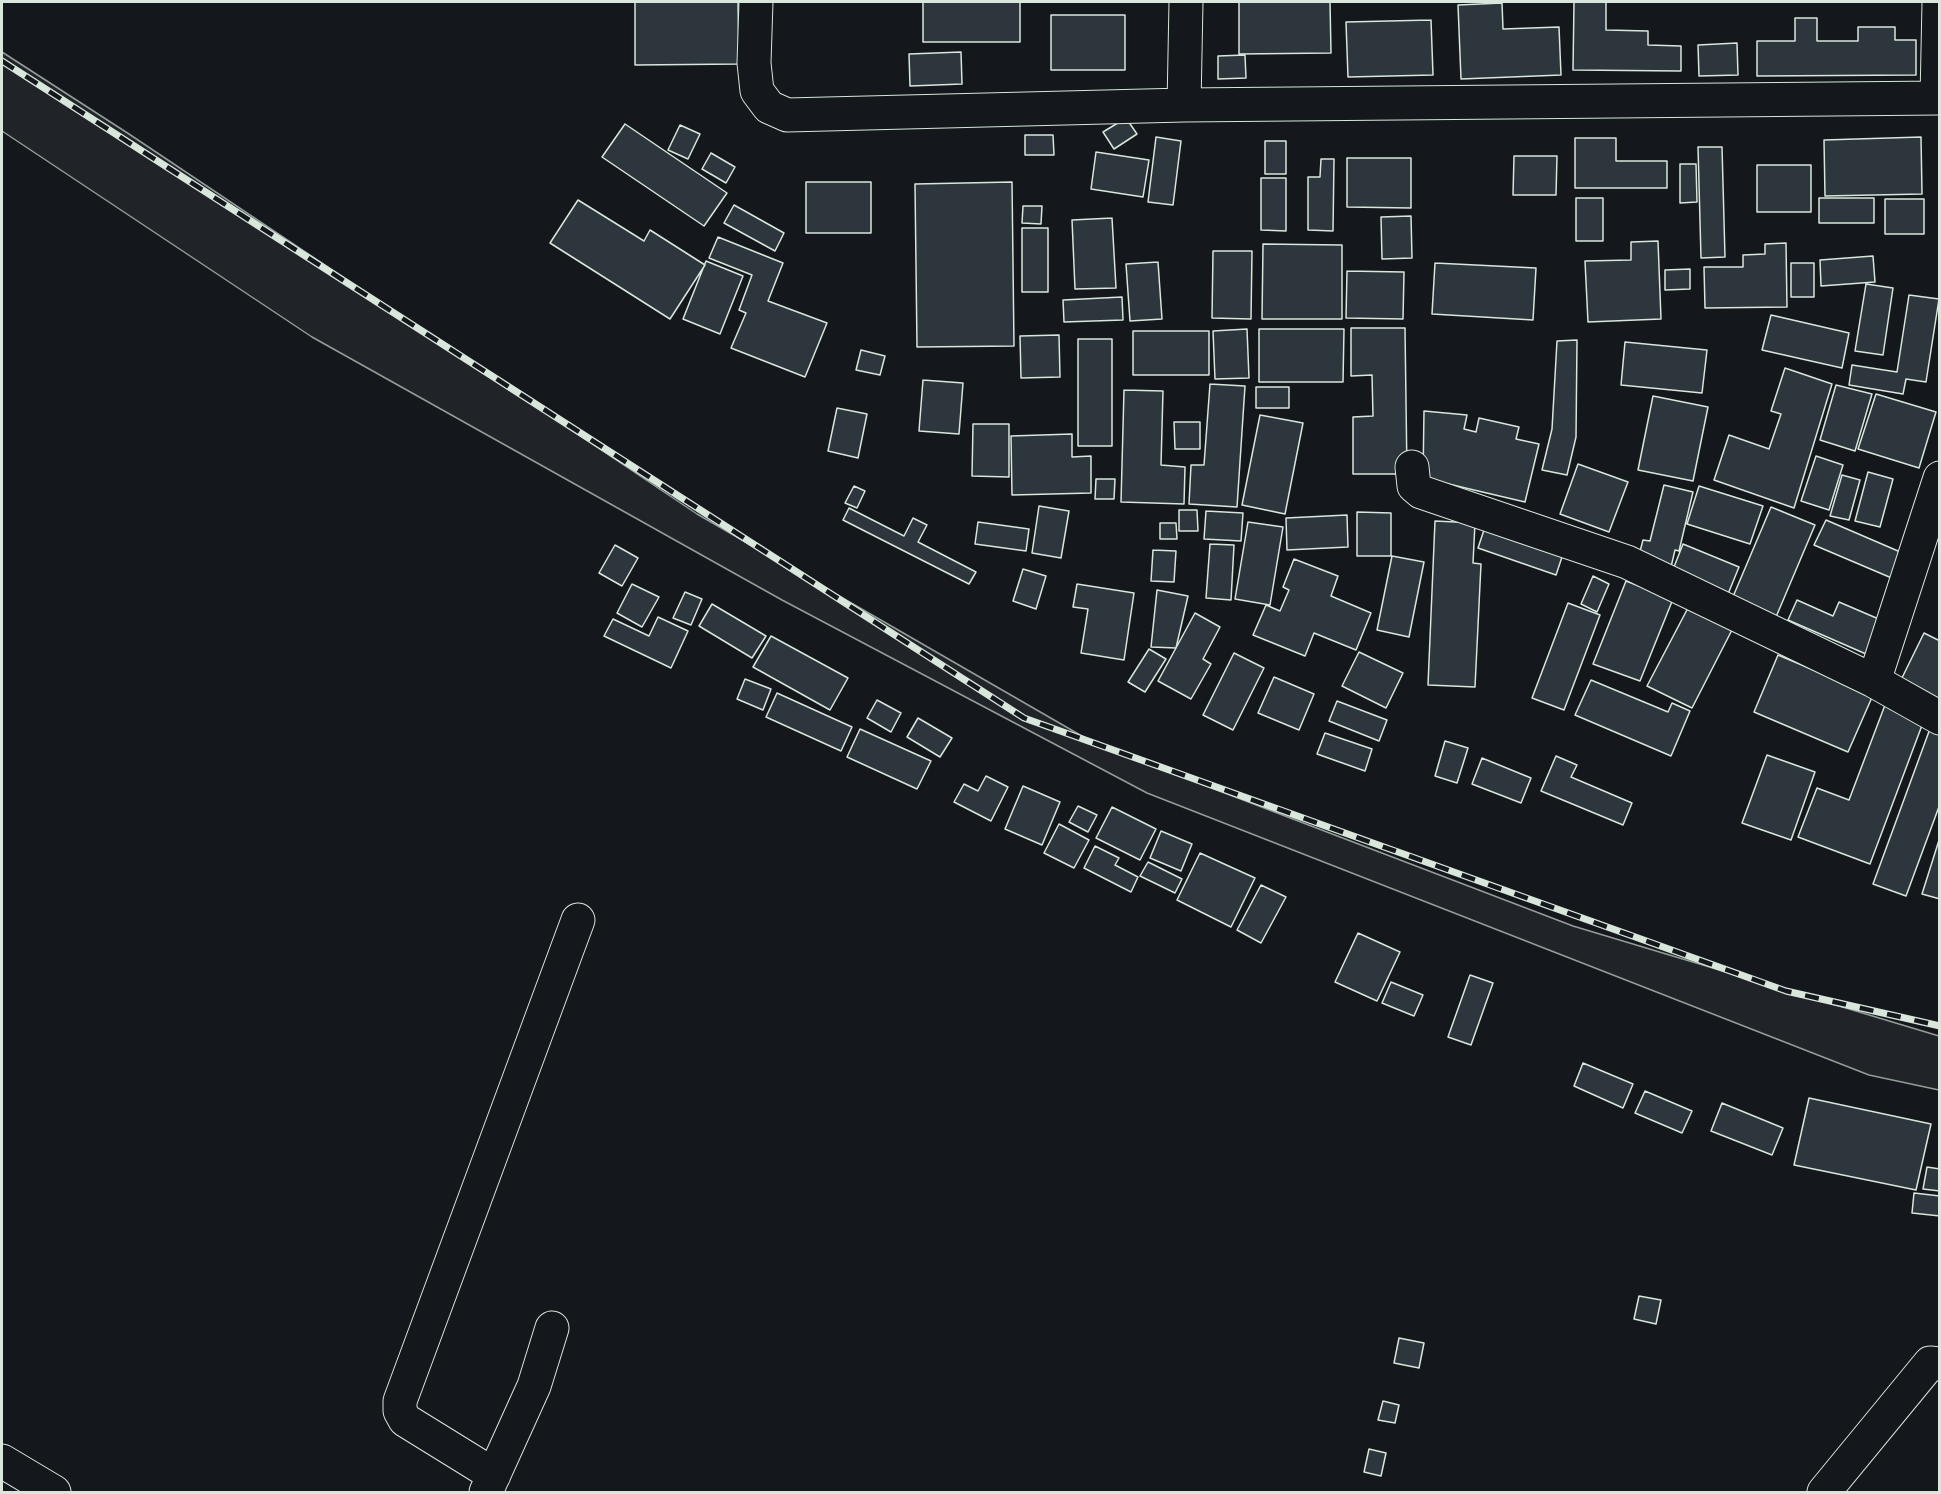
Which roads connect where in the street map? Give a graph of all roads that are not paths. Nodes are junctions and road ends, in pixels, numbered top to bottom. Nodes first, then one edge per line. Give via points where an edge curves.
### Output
1 (756, 2) edge
2 (1186, 2) edge
3 (1939, 2) edge
4 (1938, 98) edge
5 (1184, 105) junction
6 (1412, 467) dead end
7 (1940, 478) edge
8 (1874, 681) junction
9 (1940, 718) edge
10 (578, 920) dead end
11 (552, 1328) dead end
12 (1940, 1364) edge
13 (2, 1461) edge
14 (490, 1484) edge
15 (54, 1492) edge
16 (1824, 1492) edge

1 - 5 street via 757,91 769,107 787,115
2 - 5 street
3 - 4 street
4 - 5 street
6 - 8 street via 1414,486 1421,492 1627,562
7 - 8 street
8 - 9 street
10 - 14 street via 400,1401 405,1420
11 - 14 street via 534,1386
12 - 16 street via 1930,1363
13 - 15 street

